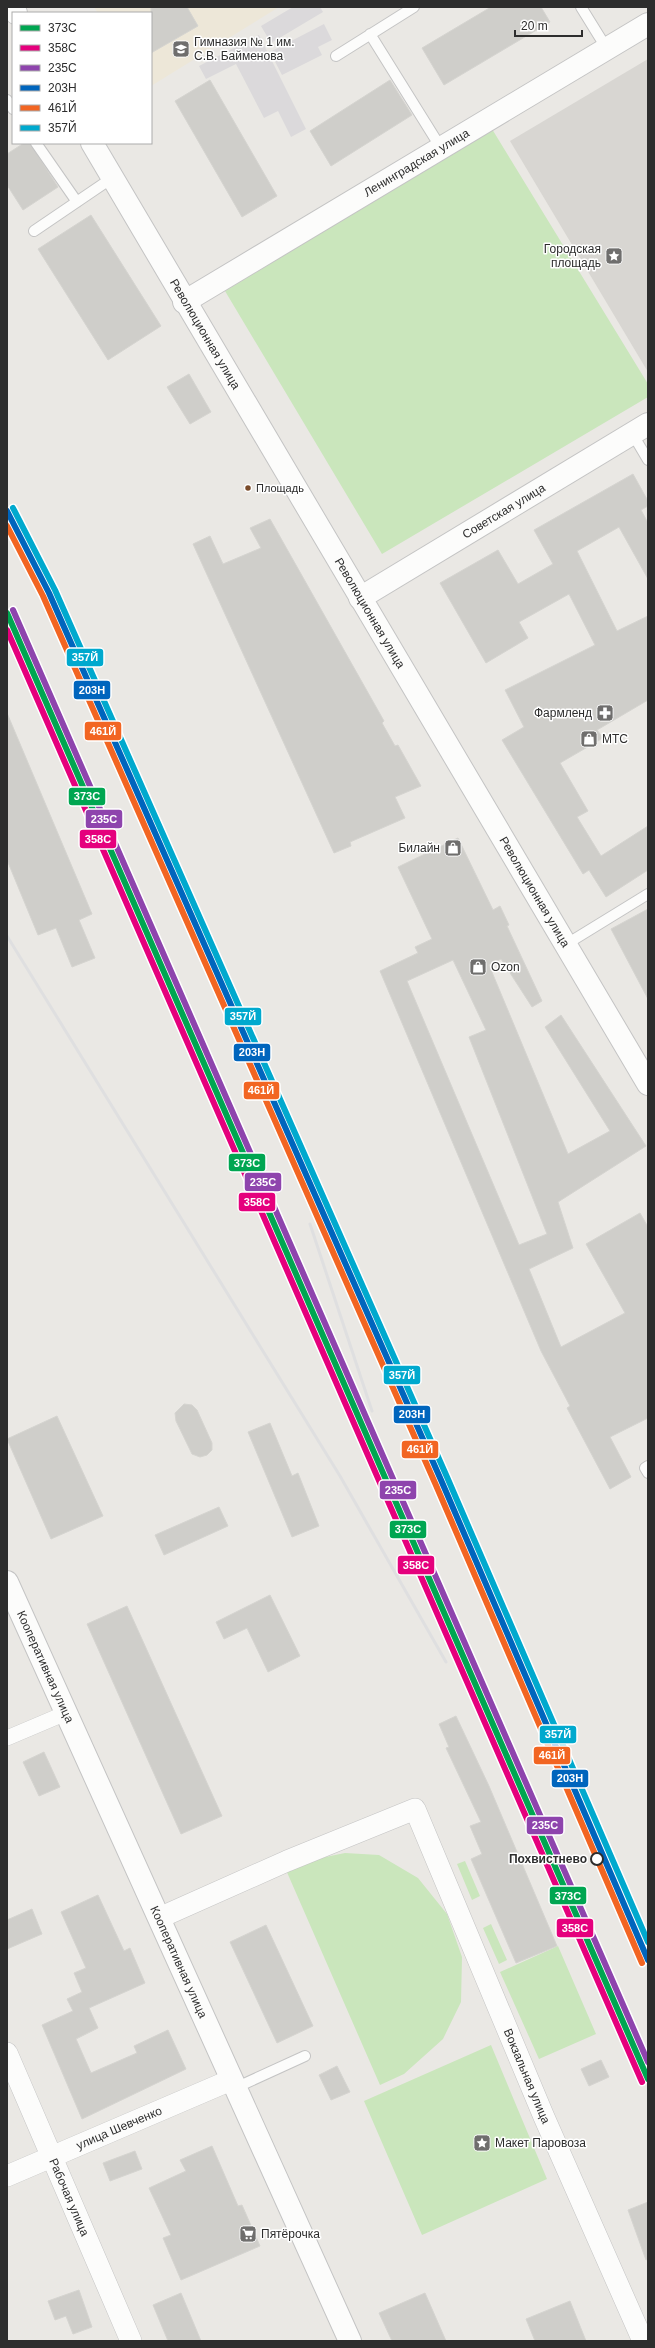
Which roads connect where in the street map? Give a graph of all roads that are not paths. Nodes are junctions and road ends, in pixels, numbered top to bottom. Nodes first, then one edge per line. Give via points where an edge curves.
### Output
1 (414, 7) edge
2 (581, 7) edge
3 (648, 24) edge
4 (370, 34) junction
5 (607, 49) junction
6 (336, 56) dead end
7 (37, 144) edge
8 (93, 144) edge
9 (441, 148) junction
10 (112, 178) junction
11 (77, 202) junction
12 (34, 231) dead end
13 (184, 302) junction
14 (640, 428) edge
15 (648, 460) edge
16 (360, 598) junction
17 (648, 894) edge
18 (565, 945) junction
19 (648, 1084) edge
20 (648, 1466) edge
21 (648, 1473) edge
22 (7, 1582) edge
23 (66, 1713) junction
24 (7, 1738) edge
25 (159, 1918) junction
26 (7, 2053) edge
27 (305, 2056) dead end
28 (233, 2084) junction
29 (53, 2156) junction
30 (7, 2176) edge
31 (132, 2341) edge
32 (350, 2341) edge
33 (643, 2341) edge

1 - 4 lane
2 - 5 lane
3 - 5 street, Ленинградская улица
4 - 6 lane
4 - 9 lane
5 - 9 street, Ленинградская улица
7 - 11 lane
8 - 10 street, Революционная улица
9 - 13 street, Ленинградская улица
10 - 11 lane
10 - 13 street, Революционная улица
11 - 12 lane
13 - 16 street, Революционная улица
14 - 15 lane
14 - 16 street, Советская улица
16 - 18 street, Революционная улица
17 - 18 lane
18 - 19 street, Революционная улица
20 - 21 lane via 645,1468
22 - 23 street, Кооперативная улица
23 - 24 street
23 - 25 street, Кооперативная улица
25 - 28 street, Кооперативная улица
25 - 33 street, Вокзальная улица via 287,1861 415,1809 544,2117
26 - 29 street, Рабочая улица
27 - 28 lane
28 - 29 street, улица Шевченко
28 - 32 street, Кооперативная улица
29 - 30 street, улица Шевченко
29 - 31 street, Рабочая улица

